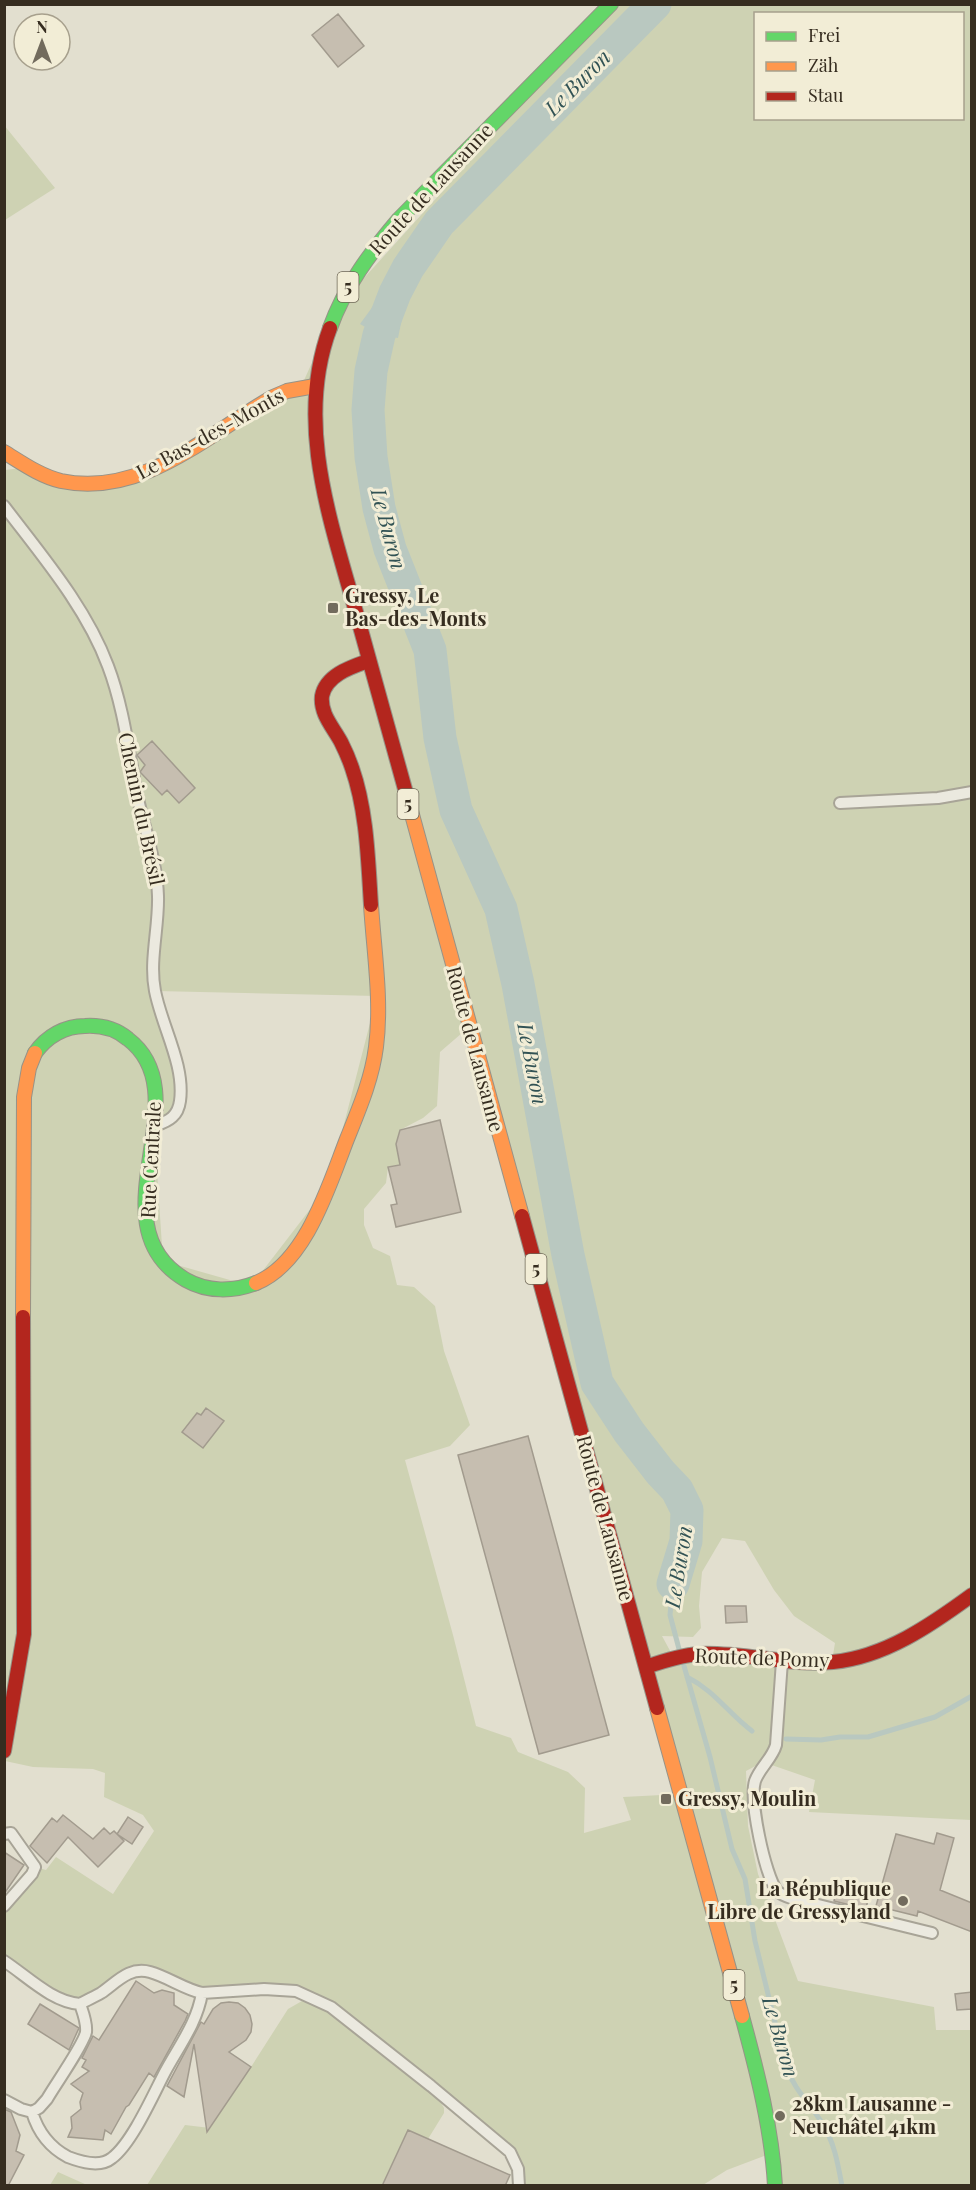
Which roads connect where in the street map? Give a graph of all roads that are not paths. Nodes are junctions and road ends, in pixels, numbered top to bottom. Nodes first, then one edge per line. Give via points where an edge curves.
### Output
1 (611, 4) edge
2 (315, 386) junction
3 (4, 452) edge
4 (30, 467) junction
5 (4, 470) edge
6 (4, 506) edge
7 (368, 661) junction
8 (972, 792) edge
9 (840, 803) dead end
10 (154, 1126) junction
11 (972, 1595) edge
12 (782, 1661) junction
13 (646, 1667) junction
14 (4, 1751) edge
15 (4, 1834) edge
16 (4, 1906) edge
17 (932, 1933) dead end
18 (4, 1961) edge
19 (202, 1993) junction
20 (80, 2004) junction
21 (4, 2100) edge
22 (32, 2112) junction
23 (519, 2186) edge
24 (775, 2186) edge

1 - 2 street, Route de Lausanne / 5 via 416,200 379,243 336,309 320,356
2 - 4 street, Le Bas-des-Monts via 273,397 163,464 118,483 80,485 60,481
2 - 7 street, Route de Lausanne / 5 via 315,428 322,481
3 - 4 street, Le Bas-des-Monts
4 - 5 street
6 - 10 lane, Chemin du Brésil via 88,625 108,667 120,706 158,895 155,991 181,1094 175,1116
7 - 10 street, Rue Centrale via 336,675 323,691 321,701 353,770 362,811 377,996 376,1048 360,1109 328,1186 300,1243 279,1270 251,1286 220,1290 189,1282 163,1261 149,1238 146,1218
7 - 13 street, Route de Lausanne / 5
8 - 9 lane via 938,798
10 - 14 street, Rue Centrale via 152,1072 137,1044 125,1034 94,1025 78,1026 47,1039 37,1051 26,1076 24,1095 24,1634
11 - 12 street, Route de Pomy via 924,1627 863,1656 832,1662
12 - 13 street, Route de Pomy via 700,1654
12 - 17 lane via 776,1745 755,1782 753,1796 763,1848 778,1893
13 - 24 street, Route de Lausanne / 5 via 751,2048 773,2153
15 - 16 lane via 11,1833 35,1867
18 - 20 lane via 58,1998
19 - 20 lane via 142,1971 124,1975
19 - 22 lane via 189,2030 154,2097 112,2159 93,2163 66,2156 41,2134
19 - 23 lane via 296,1991 331,2007 510,2152 518,2169
20 - 22 lane via 86,2025 84,2039 47,2098
21 - 22 lane

